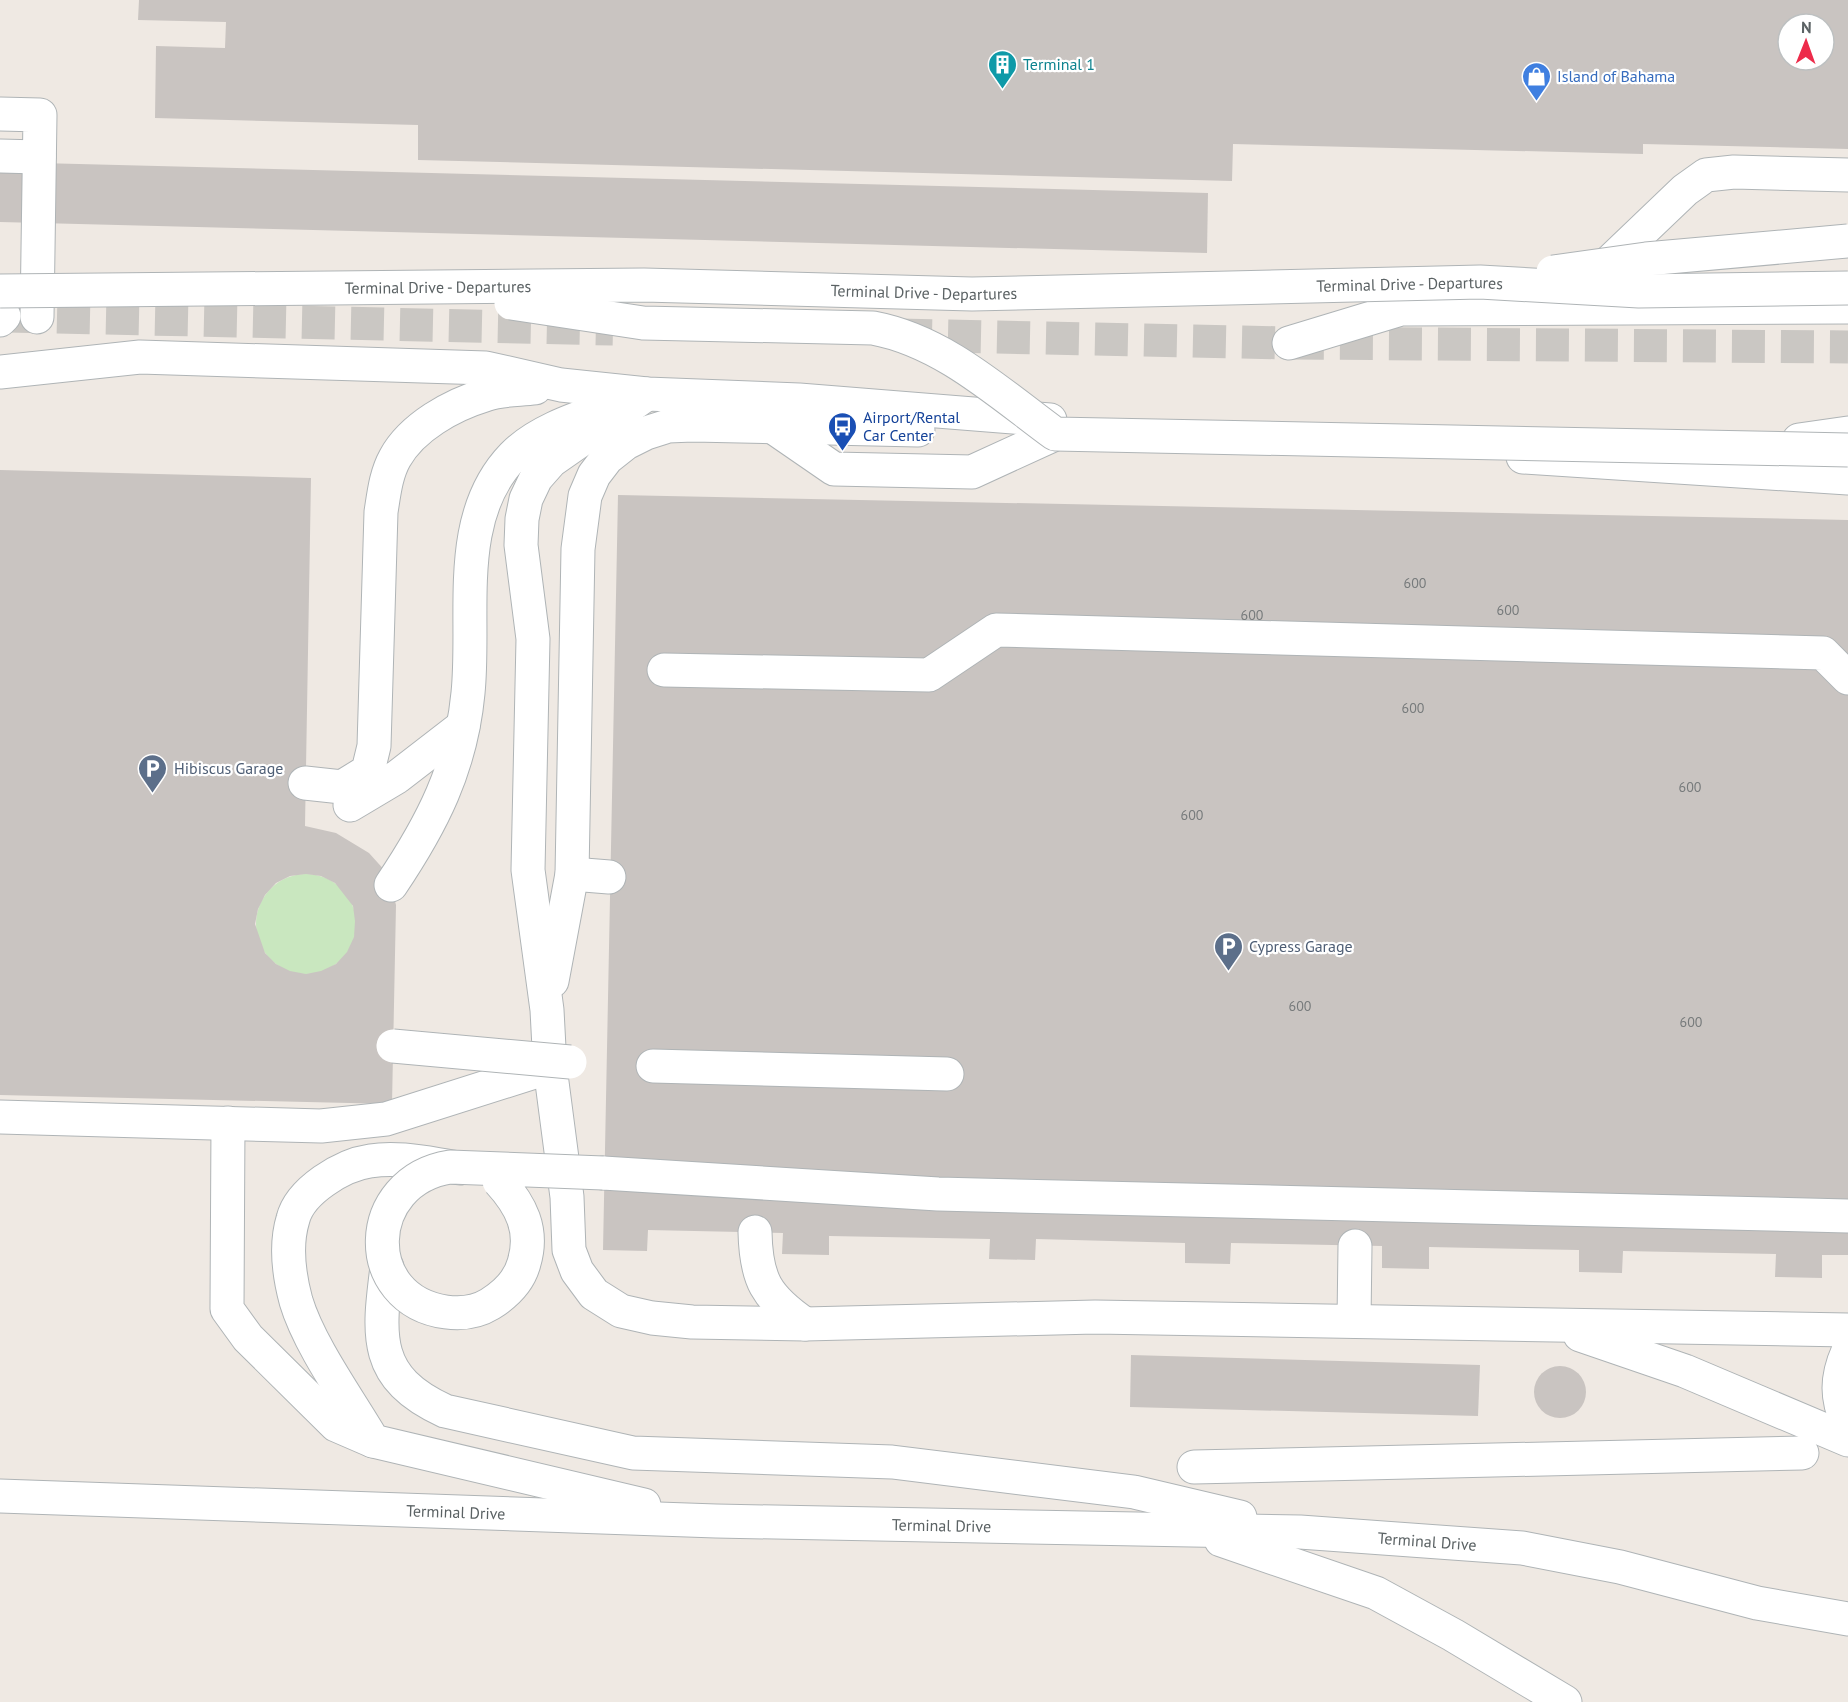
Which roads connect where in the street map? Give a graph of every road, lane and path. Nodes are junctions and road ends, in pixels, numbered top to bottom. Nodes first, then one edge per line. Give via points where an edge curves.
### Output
1 (0, 114) edge
2 (0, 156) edge
3 (39, 157) junction
4 (1848, 175) edge
5 (1848, 241) edge
6 (1480, 282) junction
7 (412, 288) junction
8 (1848, 288) edge
9 (1848, 307) edge
10 (1562, 308) junction
11 (1, 309) edge
12 (37, 317) dead end
13 (1289, 344) dead end
14 (0, 372) edge
15 (561, 385) junction
16 (647, 394) junction
17 (1848, 433) edge
18 (1055, 434) junction
19 (1848, 450) edge
20 (1634, 466) junction
21 (1848, 478) edge
22 (664, 670) dead end
23 (1848, 678) edge
24 (463, 726) junction
25 (572, 874) junction
26 (609, 877) dead end
27 (391, 885) dead end
28 (547, 1010) junction
29 (393, 1046) dead end
30 (560, 1064) junction
31 (653, 1066) dead end
32 (947, 1074) dead end
33 (0, 1117) edge
34 (228, 1123) junction
35 (1848, 1216) edge
36 (755, 1232) dead end
37 (1355, 1246) dead end
38 (387, 1267) junction
39 (1354, 1321) junction
40 (805, 1324) junction
41 (1552, 1325) junction
42 (1848, 1330) edge
43 (1848, 1351) edge
44 (1848, 1425) edge
45 (1848, 1440) edge
46 (373, 1441) junction
47 (1802, 1453) dead end
48 (1194, 1467) dead end
49 (9, 1499) edge
50 (716, 1521) junction
51 (1191, 1530) junction
52 (1300, 1532) junction
53 (1757, 1603) junction
54 (1848, 1619) edge
55 (1848, 1637) edge
56 (1565, 1702) edge

1 - 3 street via 40,115
2 - 3 street
3 - 12 street
4 - 10 street via 1706,175 1685,190
5 - 6 street, bridge via 1646,259
6 - 7 street, Terminal Drive - Departures, bridge via 972,294 644,285
6 - 8 street, Terminal Drive - Departures, bridge via 1639,291
7 - 11 street, Terminal Drive - Departures, bridge
7 - 18 street, bridge via 643,323 873,328 894,332 956,362
9 - 10 street
10 - 13 street via 1401,309
14 - 15 street via 140,357 486,368
15 - 16 street
15 - 24 street via 487,394 456,406 405,443 386,482 381,512 374,746 368,771 342,787 305,793 354,806
16 - 20 street via 799,400
16 - 24 street via 587,414 540,436 514,454 496,475 476,531 473,552 469,692
16 - 28 street via 551,462 536,478 522,519 521,545 533,639 528,870
17 - 20 street
18 - 19 street, bridge
18 - 25 street via 668,426 626,442 607,458 585,496 578,549
20 - 21 street
22 - 23 street via 929,675 996,630 1823,653
24 - 27 street via 439,805
25 - 26 street
25 - 28 street
28 - 30 street
29 - 30 street, bridge
30 - 34 street via 386,1119 321,1126
30 - 40 street via 569,1250 577,1271 594,1294 621,1311 652,1318
31 - 32 street
33 - 34 street
34 - 46 street via 227,1309 248,1338 336,1425
35 - 38 street, bridge via 938,1194 450,1167 413,1180 395,1198 384,1221 382,1242
36 - 40 street via 755,1261 760,1277 782,1308
37 - 39 street
38 - 46 street, bridge via 400,1289 420,1305 458,1314 484,1308 505,1294 521,1275 529,1248 526,1223 516,1199 499,1181 472,1170 401,1159 369,1161 340,1170 311,1191 293,1218 288,1257 296,1302
38 - 52 street via 380,1326 386,1354 403,1386 445,1411 633,1453 870,1461 1134,1492
39 - 40 street via 1095,1317
39 - 41 street
41 - 42 street
41 - 45 street via 1685,1371
43 - 44 street via 1838,1377 1839,1404
46 - 50 street
47 - 48 street
49 - 50 street, Terminal Drive
50 - 51 street, Terminal Drive
51 - 52 street, Terminal Drive
51 - 56 street via 1376,1593
52 - 53 street, Terminal Drive via 1522,1548 1620,1567
53 - 54 street, Terminal Drive
53 - 55 street

